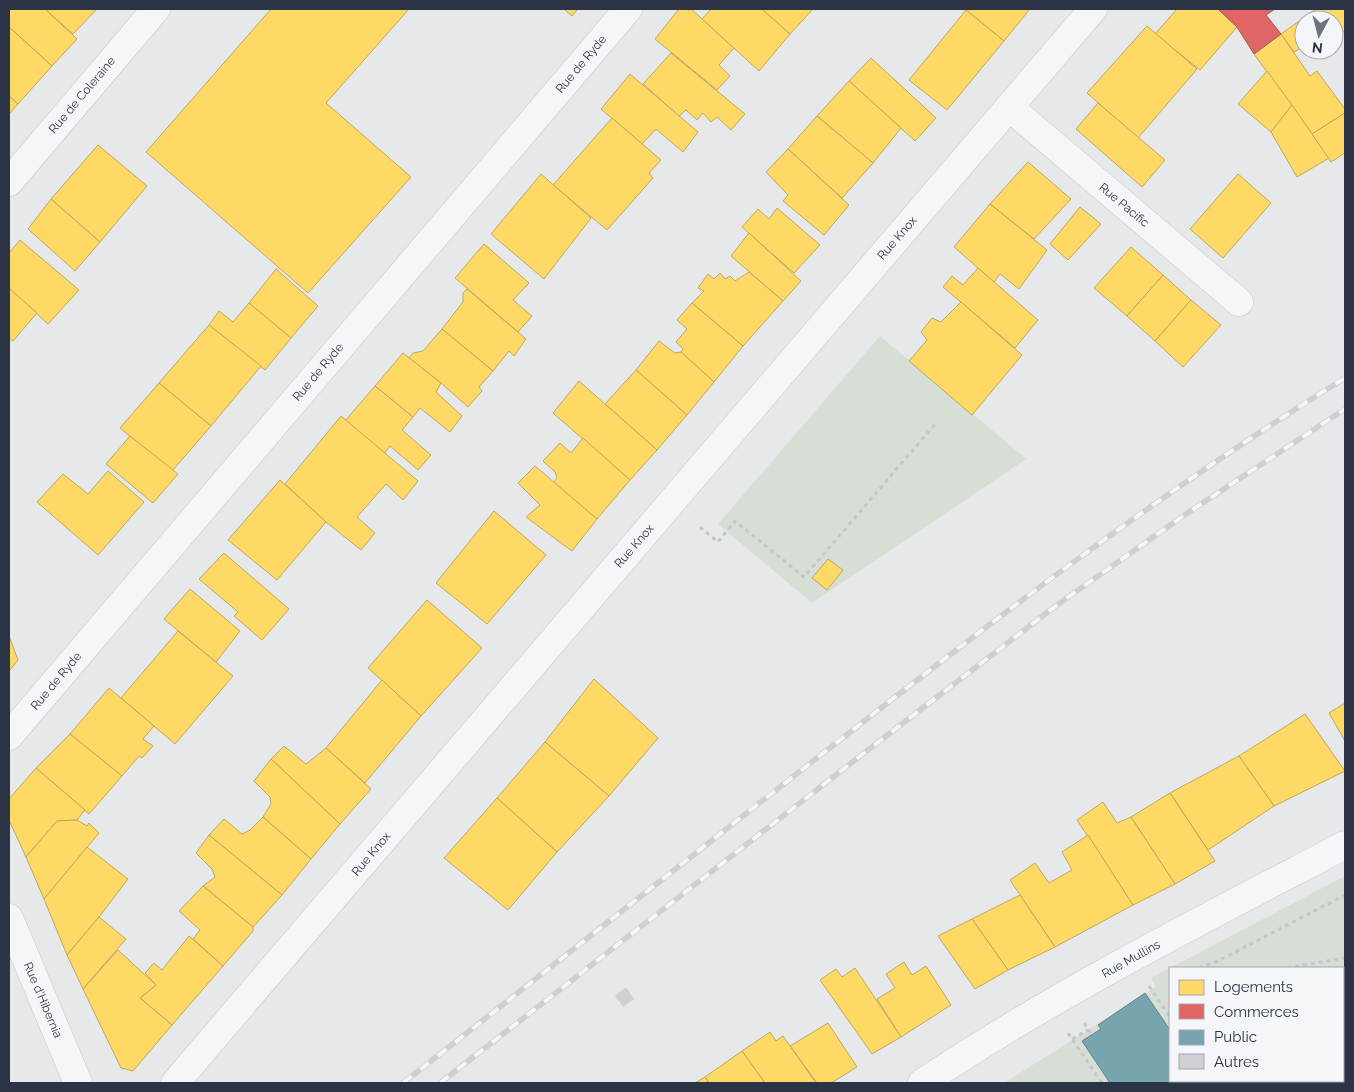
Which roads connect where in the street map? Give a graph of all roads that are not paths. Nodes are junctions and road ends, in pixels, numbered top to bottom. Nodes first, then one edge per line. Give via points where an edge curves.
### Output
1 (156, 9) edge
2 (628, 9) edge
3 (1093, 9) edge
4 (1009, 107) junction
5 (9, 182) edge
6 (1239, 302) dead end
7 (9, 736) edge
8 (1345, 844) edge
9 (9, 918) edge
10 (78, 1083) edge
11 (175, 1083) edge
12 (922, 1083) edge

1 - 5 street, Rue de Coleraine
2 - 7 street, Rue de Ryde
3 - 4 street, Rue Knox
4 - 6 street, Rue Pacific
4 - 11 street, Rue Knox
8 - 12 street, Rue Mullins via 1132,957
9 - 10 street, Rue d'Hibernia

